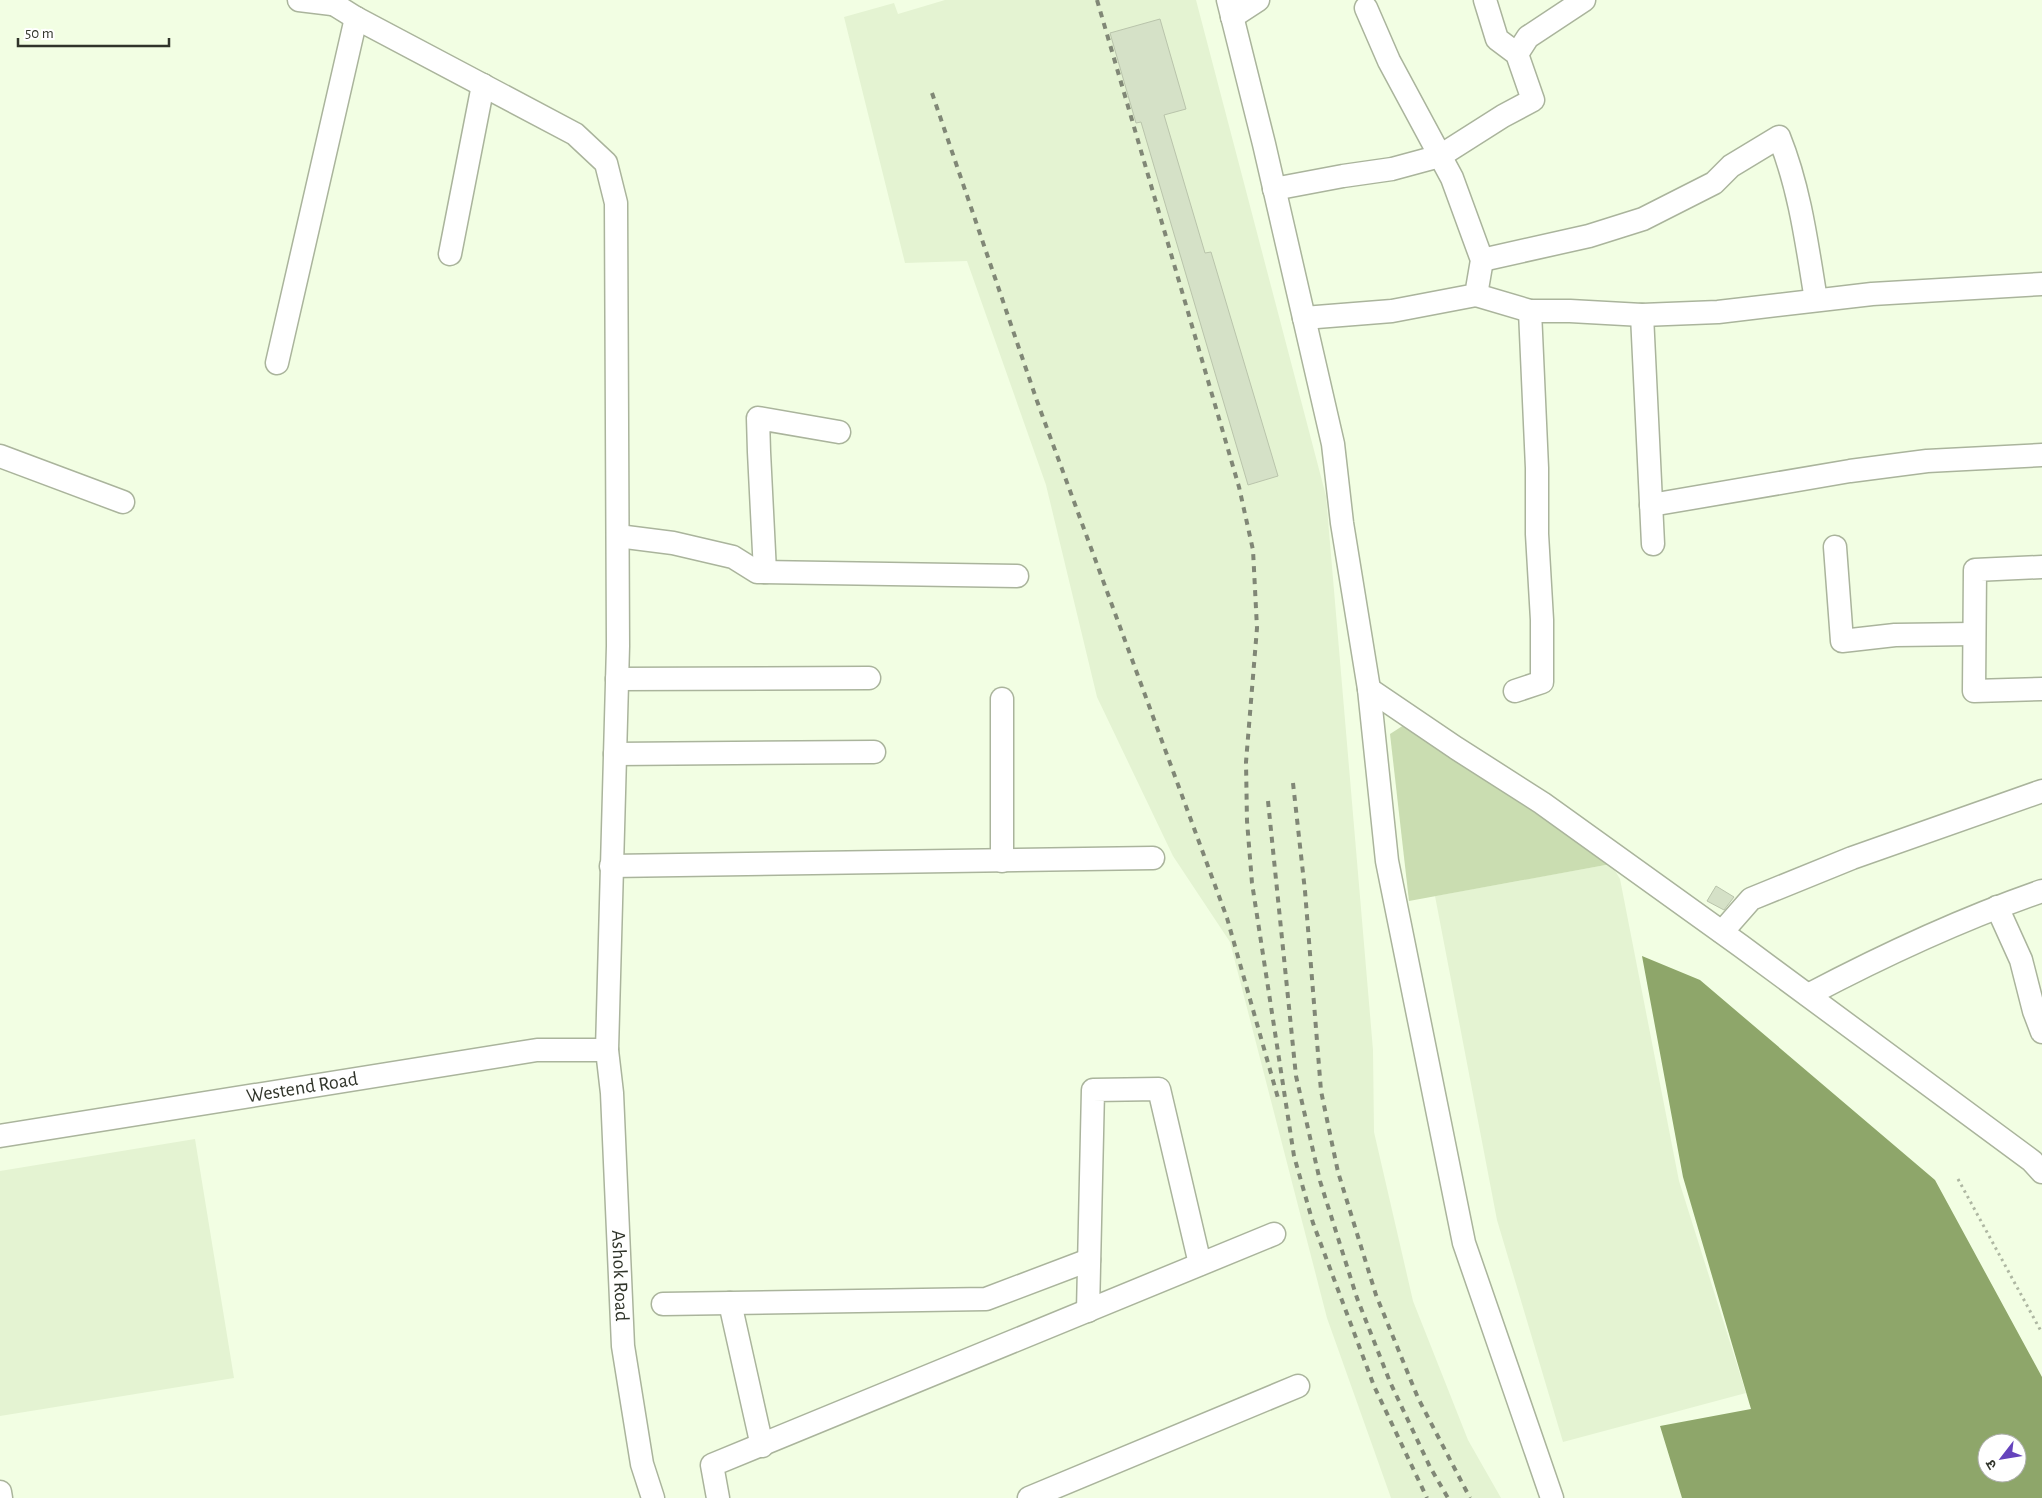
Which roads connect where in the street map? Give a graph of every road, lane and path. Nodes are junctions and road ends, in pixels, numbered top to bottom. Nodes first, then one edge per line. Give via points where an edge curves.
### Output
1 (299, 0) edge
2 (1258, 0) edge
3 (1485, 0) edge
4 (1584, 0) edge
5 (329, 2) edge
6 (1366, 8) dead end
7 (1230, 9) edge
8 (356, 18) junction
9 (1517, 54) junction
10 (484, 85) junction
11 (1440, 156) junction
12 (1274, 189) junction
13 (450, 254) dead end
14 (1482, 260) junction
15 (2042, 284) edge
16 (1476, 295) junction
17 (1816, 300) junction
18 (1530, 311) junction
19 (1642, 315) junction
20 (1304, 318) junction
21 (277, 363) dead end
22 (839, 432) dead end
23 (2042, 455) edge
24 (0, 456) edge
25 (123, 502) dead end
26 (1651, 505) junction
27 (618, 536) junction
28 (1653, 544) dead end
29 (1835, 547) dead end
30 (2042, 567) edge
31 (765, 572) junction
32 (1017, 576) dead end
33 (1974, 634) junction
34 (869, 678) dead end
35 (617, 679) junction
36 (1369, 689) junction
37 (2042, 690) edge
38 (1515, 691) dead end
39 (1002, 699) dead end
40 (874, 752) dead end
41 (615, 754) junction
42 (2042, 791) edge
43 (1153, 858) dead end
44 (1002, 861) junction
45 (612, 866) junction
46 (2042, 891) edge
47 (1997, 907) junction
48 (1722, 932) junction
49 (1808, 996) junction
50 (2042, 1032) edge
51 (607, 1050) junction
52 (0, 1136) edge
53 (2042, 1172) edge
54 (1958, 1179) dead end
55 (1274, 1234) dead end
56 (1089, 1260) junction
57 (1200, 1264) junction
58 (730, 1303) junction
59 (663, 1304) dead end
60 (1088, 1311) junction
61 (2042, 1333) edge
62 (1298, 1386) dead end
63 (762, 1446) junction
64 (0, 1492) edge
65 (1, 1498) edge
66 (653, 1498) edge
67 (718, 1498) edge
68 (1029, 1498) edge
69 (1552, 1498) edge

1 - 5 street
2 - 7 street
3 - 9 street via 1497,39
4 - 9 street via 1528,36
5 - 8 street, Ashok Road
6 - 11 street via 1389,61
7 - 12 street
8 - 10 street, Ashok Road
8 - 21 street
9 - 11 street via 1533,100
10 - 13 street
10 - 27 street, Ashok Road via 575,134 606,163 616,204
11 - 12 street via 1392,169
11 - 14 street via 1452,178
12 - 20 street
14 - 16 street
14 - 17 street via 1589,236 1643,219 1714,183 1731,166 1778,137 1788,160 1804,222
15 - 17 street
16 - 18 street
16 - 20 street via 1392,311
17 - 19 street via 1718,312
18 - 19 street
18 - 38 street via 1542,682
19 - 26 street
20 - 36 street via 1333,444 1342,523
22 - 31 street via 758,418
23 - 26 street via 1850,471
24 - 25 street
26 - 28 street
27 - 31 street via 673,543 733,557 757,572
27 - 35 street, Ashok Road
29 - 33 street via 1842,641 1895,635
30 - 33 street via 1975,570
31 - 32 street
33 - 37 street via 1974,690
34 - 35 street
35 - 41 street, Ashok Road
36 - 48 street via 1542,803
36 - 69 street via 1388,861 1464,1243
39 - 44 street
40 - 41 street
41 - 45 street, Ashok Road
42 - 48 street via 1852,858 1751,899
43 - 44 street
44 - 45 street
45 - 51 street, Ashok Road
46 - 47 street
47 - 49 street via 1863,966
47 - 50 street via 2021,960
48 - 49 street
49 - 53 street via 2032,1161
51 - 52 street, Westend Road via 537,1050
51 - 66 street, Ashok Road via 612,1093 623,1346 642,1464
54 - 61 path
55 - 57 street
56 - 57 street via 1093,1090 1159,1089
56 - 58 street via 986,1299
56 - 60 street
57 - 60 street
58 - 59 street
58 - 63 street
60 - 63 street
62 - 68 street
63 - 67 street via 712,1465
64 - 65 street

